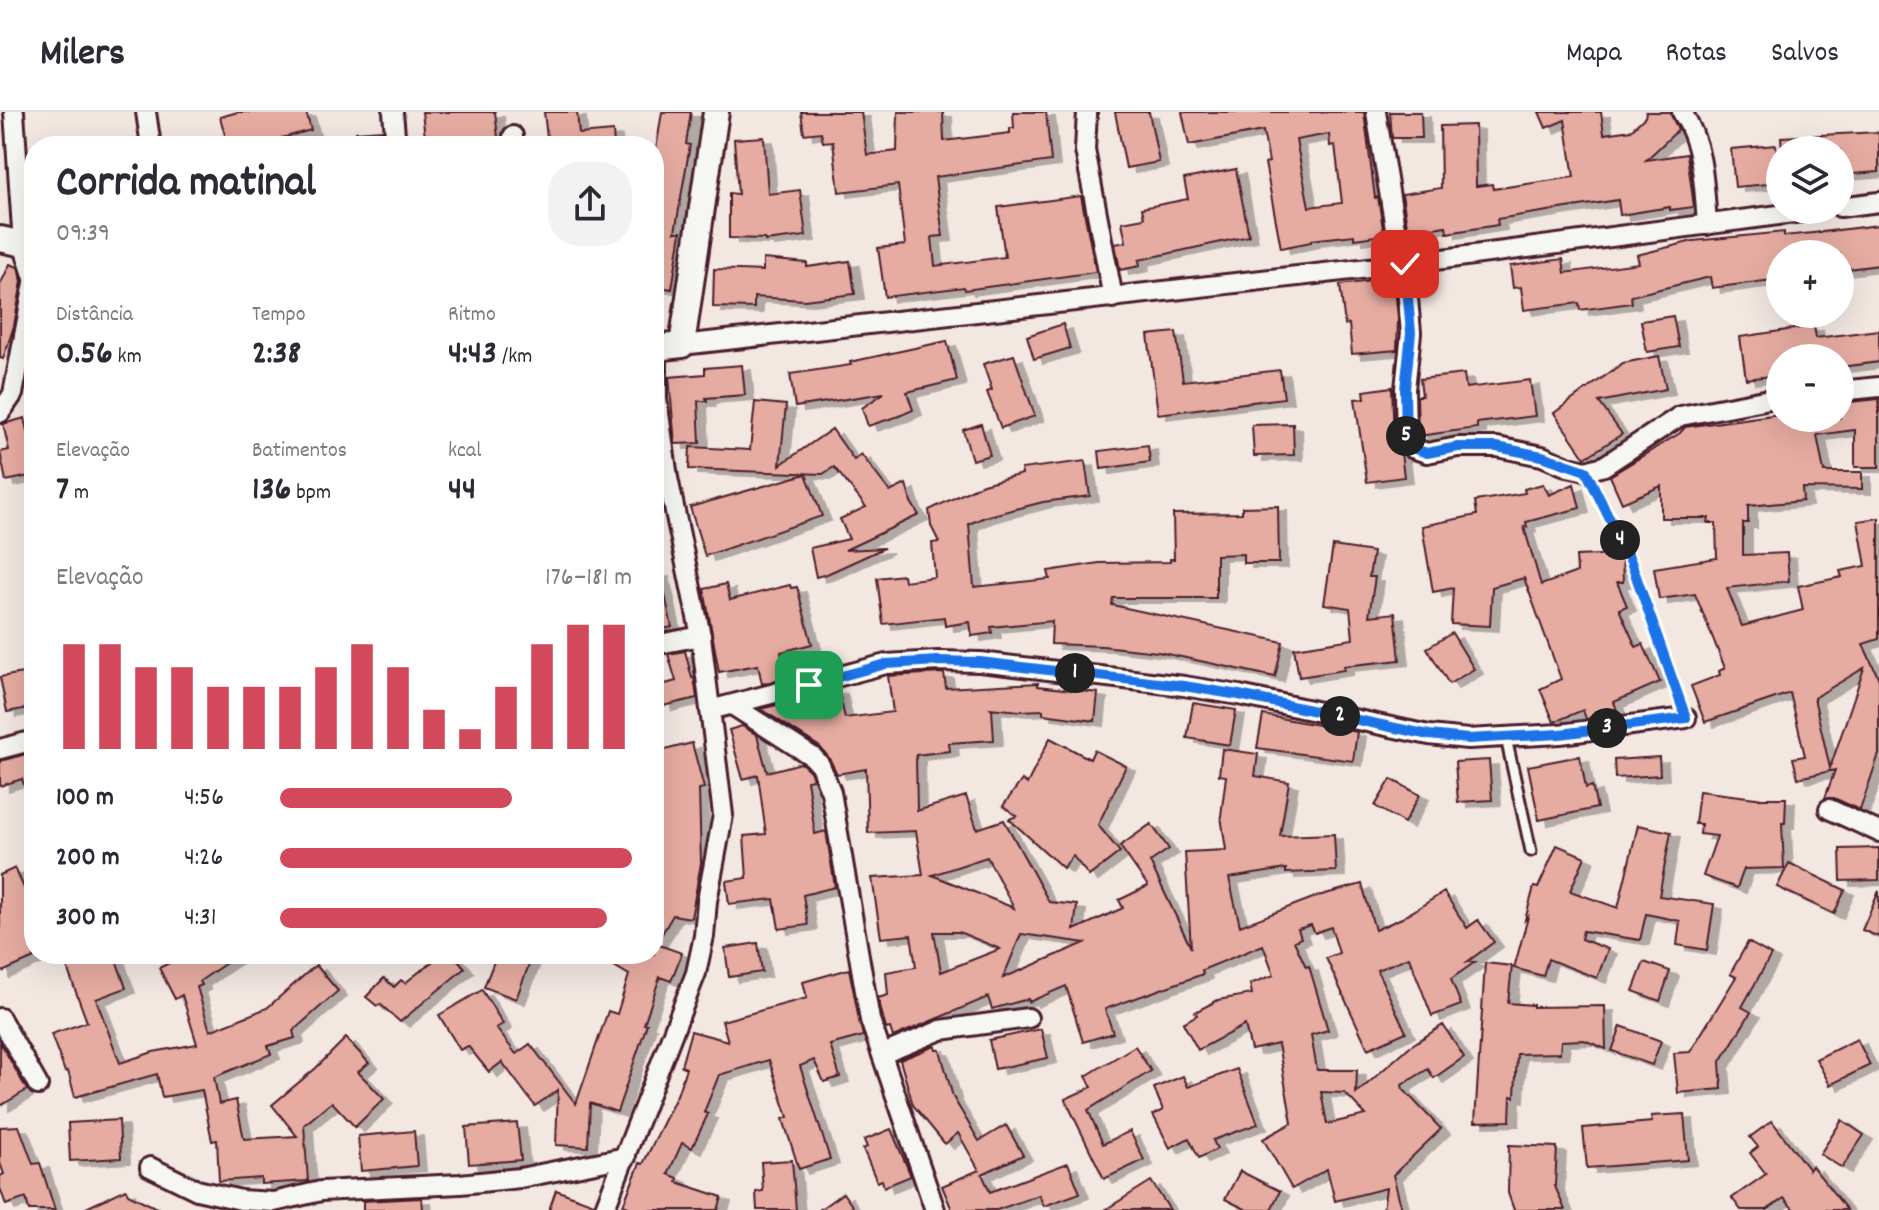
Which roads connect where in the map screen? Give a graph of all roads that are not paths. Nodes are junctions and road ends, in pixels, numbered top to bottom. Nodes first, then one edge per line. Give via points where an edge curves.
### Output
1 (14, 112) edge
2 (146, 112) edge
3 (393, 112) edge
4 (716, 112) edge
5 (1087, 112) edge
6 (1376, 112) edge
7 (1682, 112) edge
8 (150, 136) edge
9 (395, 136) edge
10 (1879, 202) edge
11 (1854, 205) edge
12 (1766, 217) edge
13 (1707, 225) junction
14 (19, 243) edge
15 (1405, 264) junction
16 (1113, 298) junction
17 (24, 335) edge
18 (682, 345) junction
19 (664, 347) edge
20 (1879, 387) edge
21 (1854, 390) edge
22 (1766, 400) edge
23 (0, 413) edge
24 (664, 449) edge
25 (701, 636) junction
26 (664, 643) edge
27 (732, 705) junction
28 (710, 710) junction
29 (1686, 718) road end
30 (1506, 738) junction
31 (24, 743) edge
32 (0, 749) edge
33 (1829, 809) dead end
34 (1879, 832) edge
35 (1531, 851) dead end
36 (0, 1018) edge
37 (1028, 1018) dead end
38 (883, 1054) junction
39 (38, 1085) dead end
40 (626, 1157) junction
41 (150, 1167) dead end
42 (604, 1210) edge
43 (935, 1210) edge

1 - 14 street
2 - 8 street
3 - 9 street
4 - 18 main road
5 - 16 street via 1085,150
6 - 15 street
7 - 13 street via 1703,164
10 - 11 street
12 - 13 street
13 - 15 street
15 - 16 street
15 - 22 street via 1411,333 1406,439 1412,448 1427,453 1497,447 1586,471 1604,466 1680,416
16 - 18 street
17 - 23 street via 13,394
18 - 19 main road
20 - 21 street
24 - 25 street
25 - 26 street
25 - 28 street
27 - 28 street
27 - 30 street via 886,664 980,662 1239,695 1429,735
27 - 38 street via 820,765 831,792 862,985
28 - 40 street via 723,815 704,936 696,973
29 - 30 street
30 - 35 lane
31 - 32 street
33 - 34 street
36 - 39 street
37 - 38 street via 941,1030
38 - 43 street
40 - 41 street via 520,1178 321,1191 274,1202 197,1190
40 - 42 street

